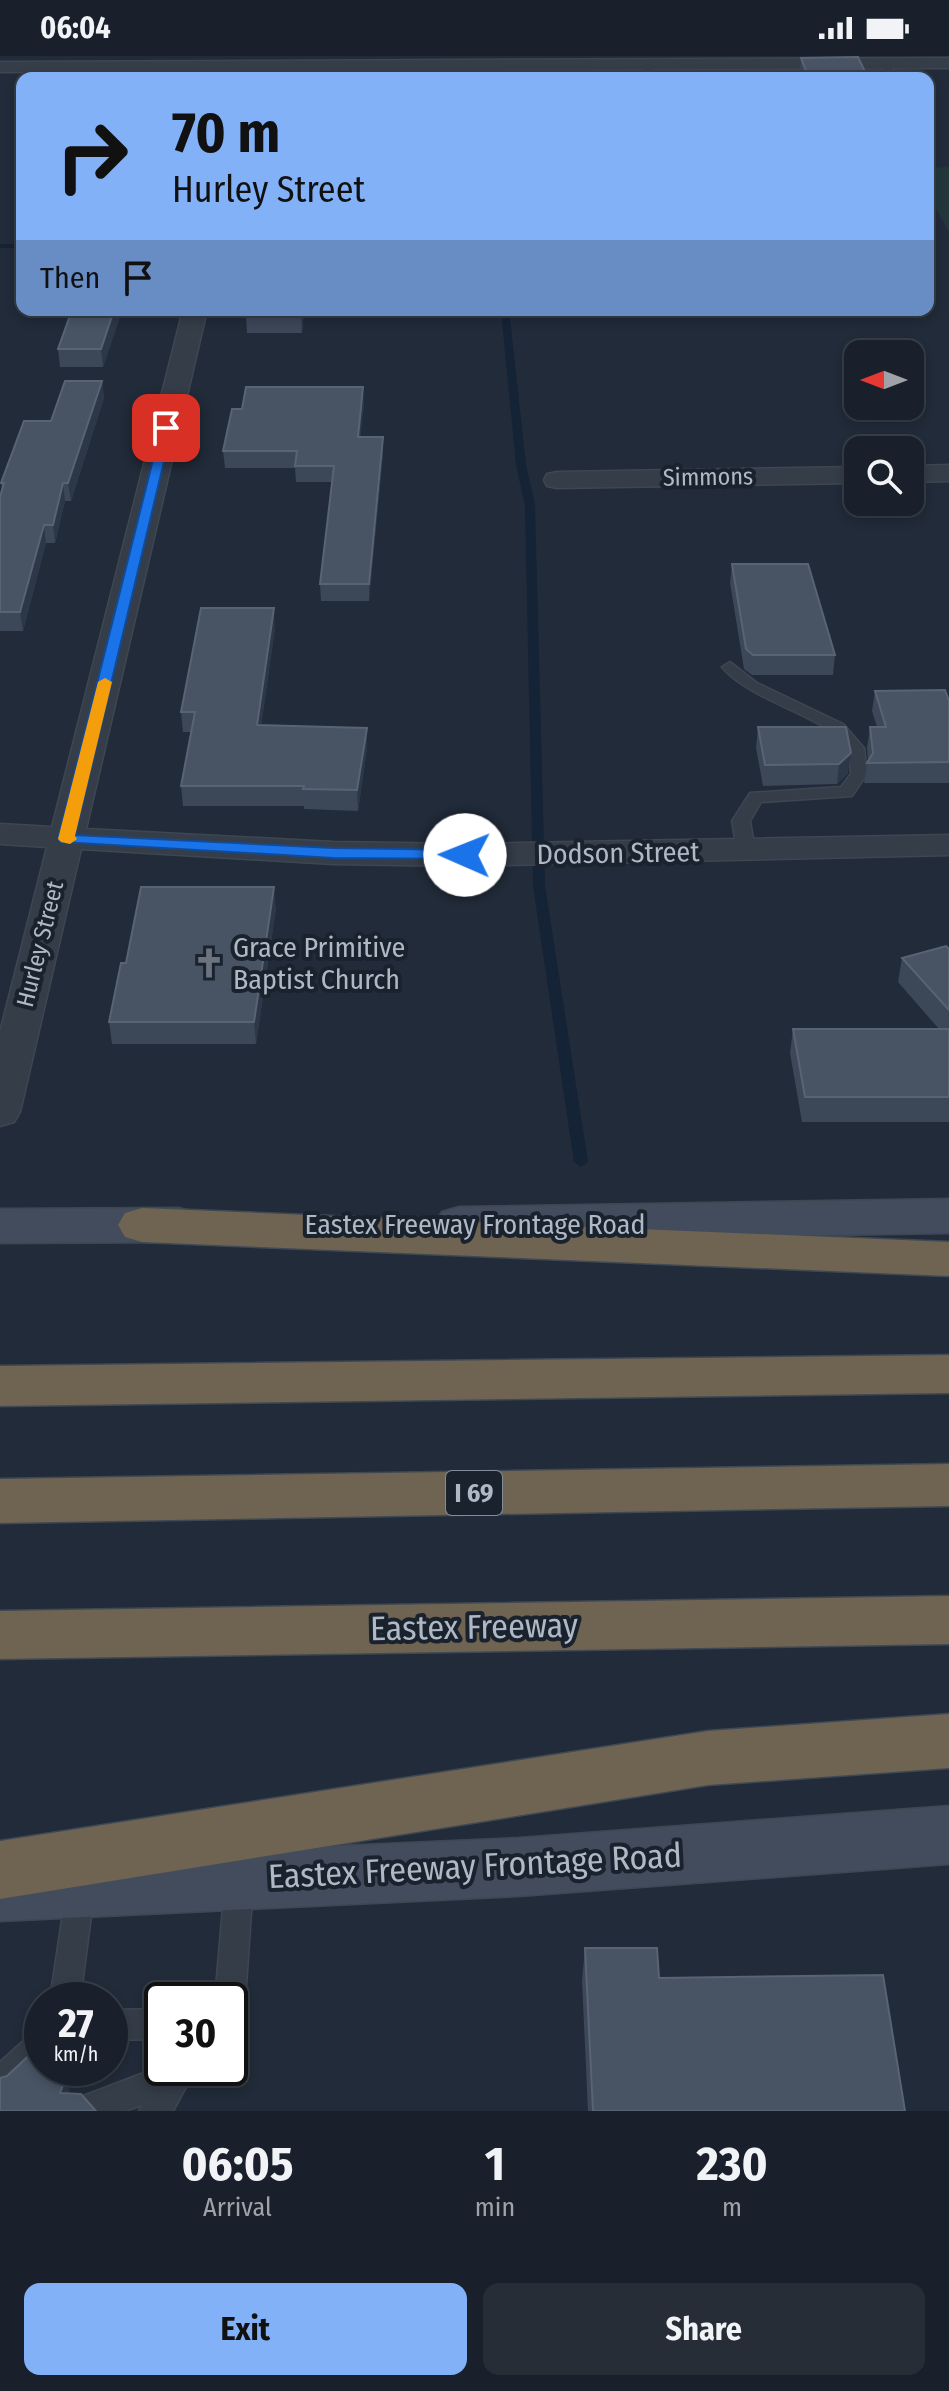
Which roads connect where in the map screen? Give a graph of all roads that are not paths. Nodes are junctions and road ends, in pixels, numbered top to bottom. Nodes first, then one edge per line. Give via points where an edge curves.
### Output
1 (949, 63) edge
2 (892, 65) edge
3 (0, 67) edge
4 (648, 70) edge
5 (194, 316) edge
6 (949, 473) edge
7 (924, 474) edge
8 (844, 475) edge
9 (557, 480) dead end
10 (730, 667) dead end
11 (0, 834) edge
12 (66, 839) junction
13 (949, 845) edge
14 (746, 850) junction
15 (0, 1112) edge
16 (949, 1216) edge
17 (142, 1225) junction
18 (0, 1226) edge
19 (949, 1259) edge
20 (949, 1374) edge
21 (0, 1386) edge
22 (949, 1485) edge
23 (0, 1501) edge
24 (949, 1620) edge
25 (0, 1635) edge
26 (949, 1741) edge
27 (949, 1835) edge
28 (0, 1870) edge
29 (240, 1879) junction
30 (81, 1887) junction
31 (0, 1891) edge
32 (68, 1982) edge
33 (231, 1982) edge
34 (24, 2061) edge
35 (0, 2083) edge
36 (145, 2086) edge
37 (170, 2086) edge
38 (84, 2111) edge
39 (155, 2111) edge

1 - 2 street
2 - 4 street
3 - 4 street
5 - 12 street, Hurley Street
6 - 7 street
8 - 9 street, Simmons
10 - 14 lane via 751,686 837,727 856,748 859,774 846,792 756,797 741,821
11 - 12 street, Dodson Street
12 - 14 street, Dodson Street via 333,853
12 - 15 street, Hurley Street
13 - 14 street, Dodson Street
16 - 17 main road, Eastex Freeway Frontage Road via 617,1224
17 - 18 main road, Eastex Freeway Frontage Road
17 - 19 highway
20 - 21 highway
22 - 23 highway, I 69
24 - 25 highway, Eastex Freeway
26 - 28 highway via 708,1758
27 - 29 main road, Eastex Freeway Frontage Road via 519,1867
29 - 30 main road, Eastex Freeway Frontage Road
29 - 33 lane
30 - 31 main road, Eastex Freeway Frontage Road
30 - 32 lane
34 - 35 lane
36 - 38 lane
37 - 39 lane

